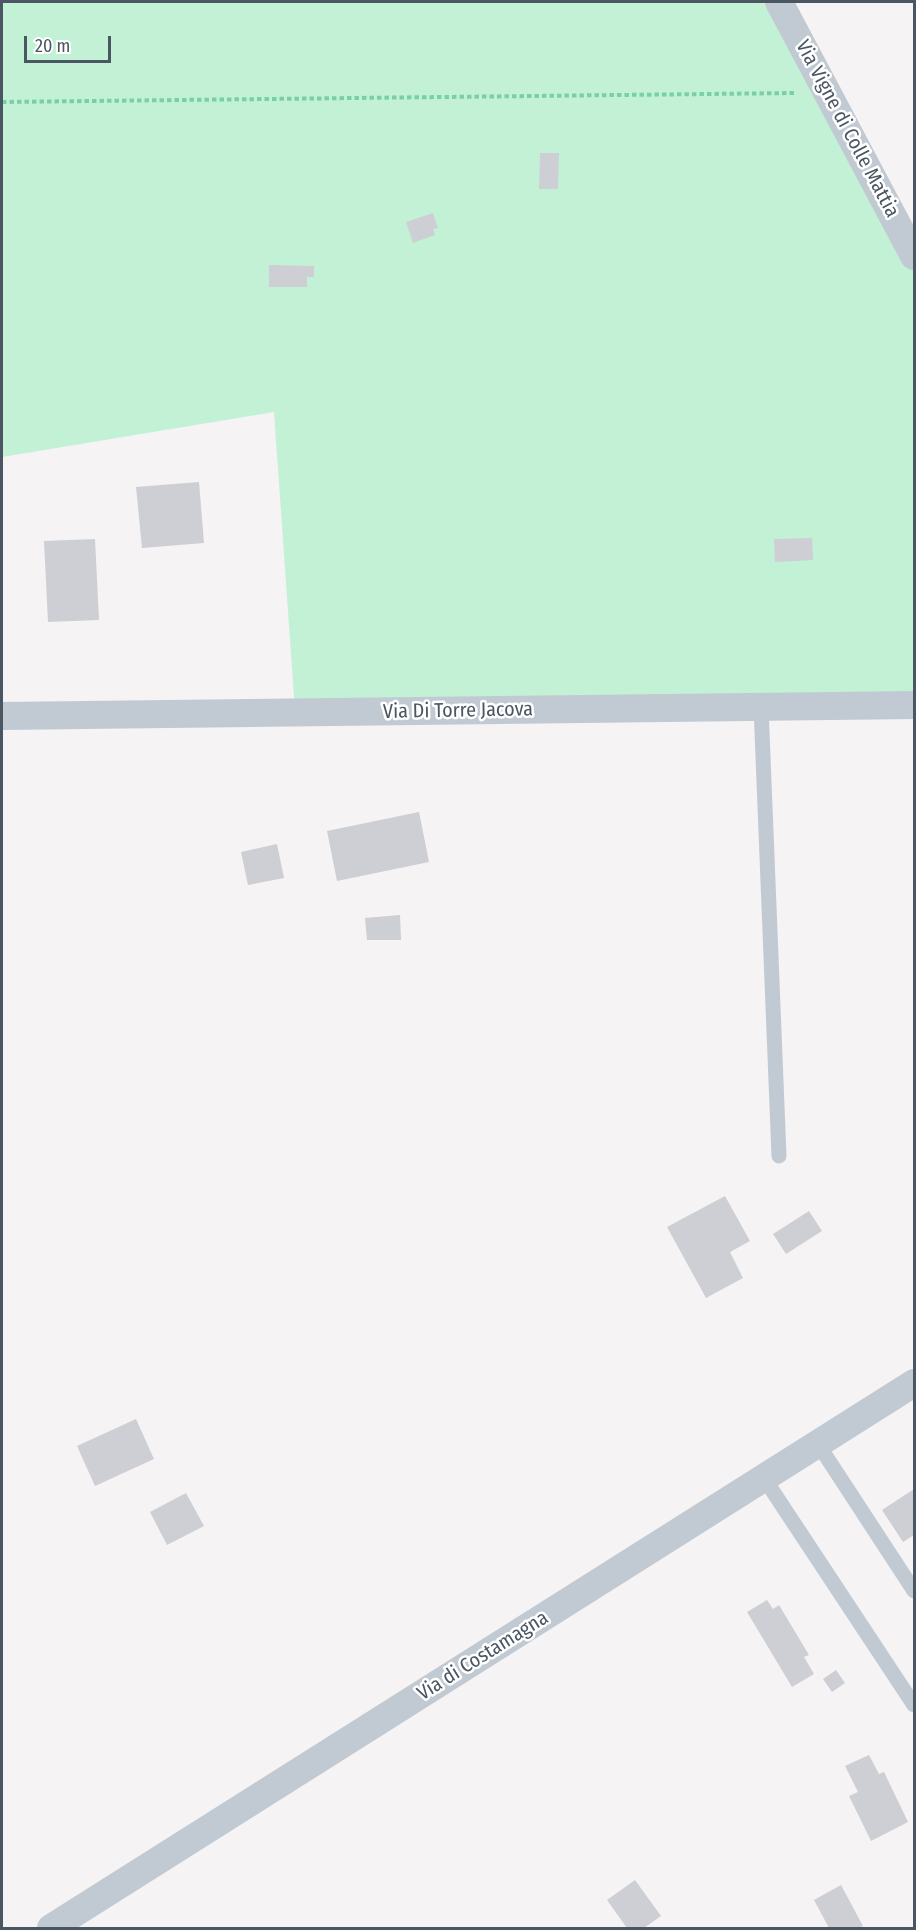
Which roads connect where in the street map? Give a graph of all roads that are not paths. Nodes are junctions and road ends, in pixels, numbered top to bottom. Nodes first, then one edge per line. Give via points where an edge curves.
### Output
1 (779, 2) edge
2 (915, 256) edge
3 (915, 705) edge
4 (761, 707) junction
5 (2, 716) edge
6 (779, 1156) dead end
7 (915, 1383) edge
8 (818, 1444) junction
9 (764, 1478) junction
10 (915, 1591) edge
11 (915, 1705) edge
12 (51, 1929) edge

1 - 2 street, Via Vigne di Colle Mattia
3 - 4 street, Via Di Torre Jacova
4 - 5 street, Via Di Torre Jacova
4 - 6 lane
7 - 8 street, Via di Costamagna
8 - 9 street, Via di Costamagna
8 - 10 lane
9 - 11 lane
9 - 12 street, Via di Costamagna

